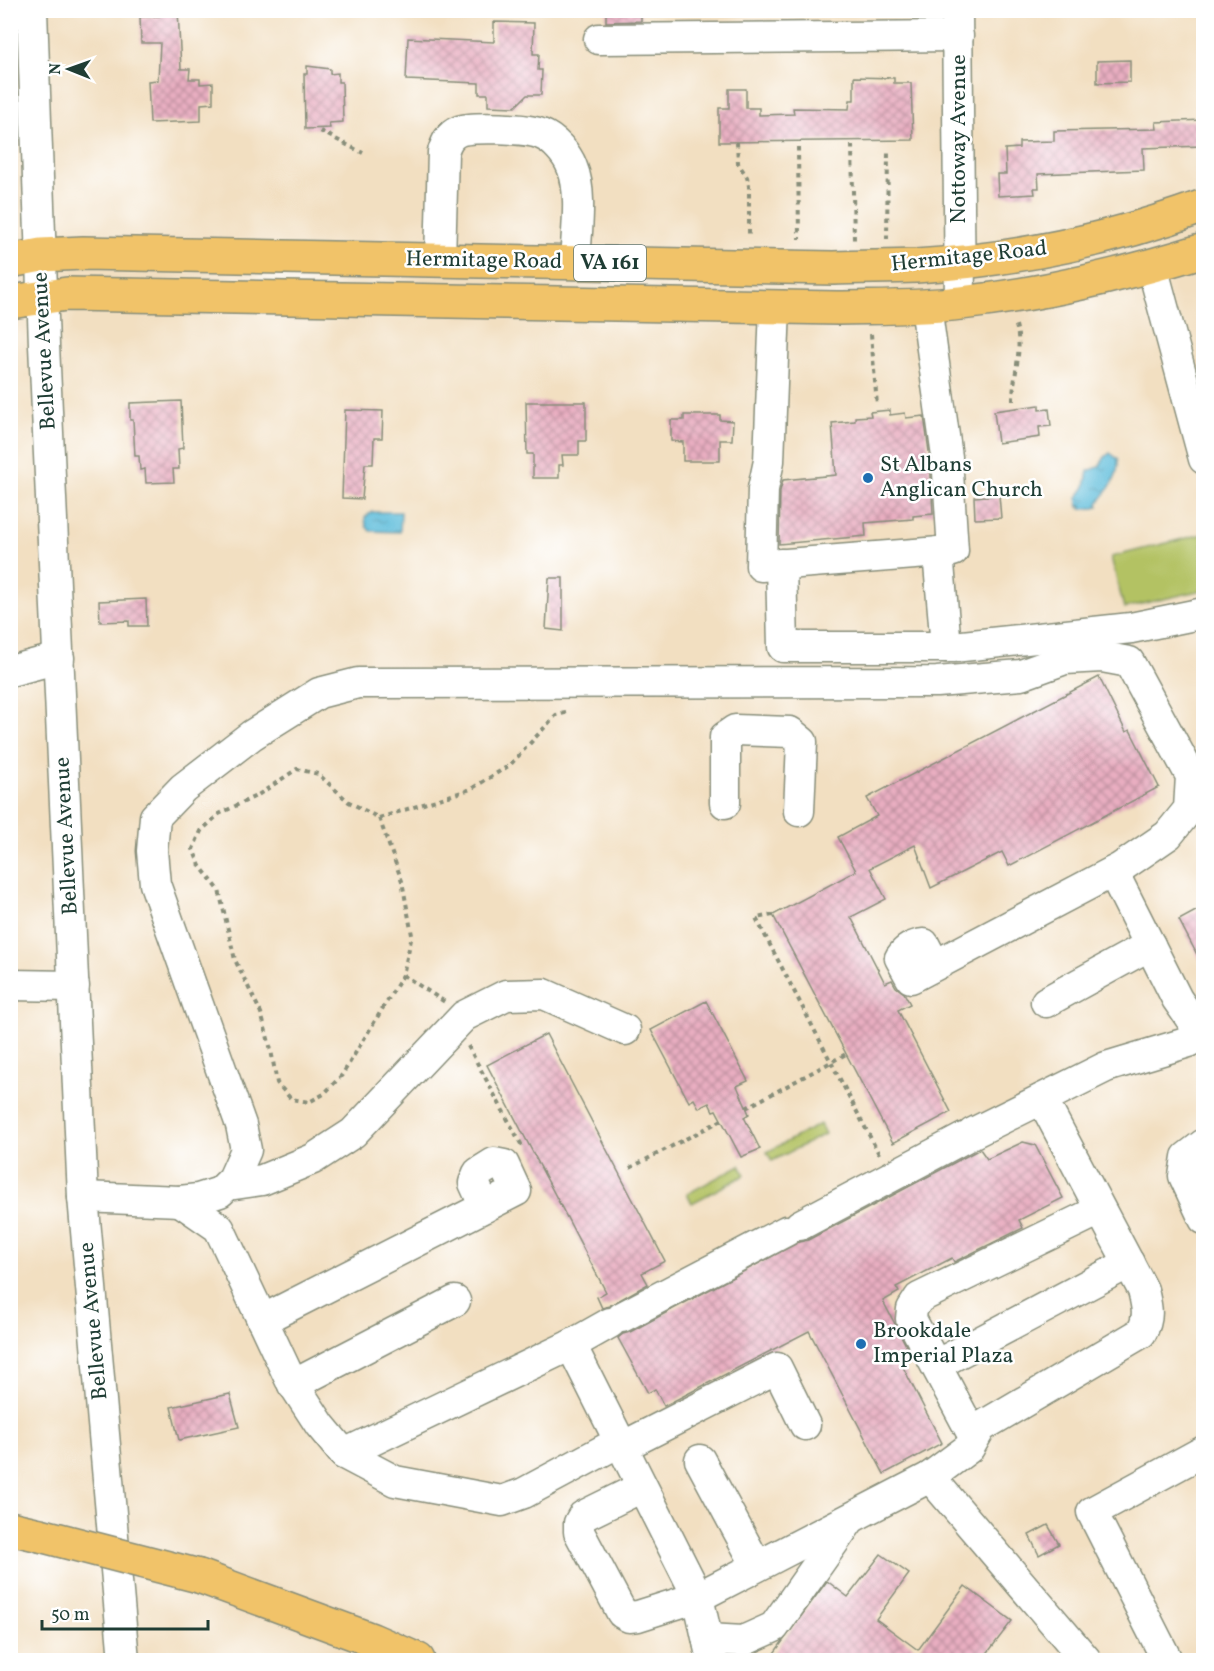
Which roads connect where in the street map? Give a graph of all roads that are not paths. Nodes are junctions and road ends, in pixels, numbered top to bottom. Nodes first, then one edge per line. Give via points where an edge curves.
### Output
1 (32, 10) edge
2 (957, 23) edge
3 (789, 24) edge
4 (599, 39) dead end
5 (1203, 206) edge
6 (1203, 249) edge
7 (26, 258) edge
8 (440, 260) junction
9 (575, 262) junction
10 (960, 262) junction
11 (1152, 266) junction
12 (42, 296) junction
13 (10, 302) edge
14 (960, 304) junction
15 (926, 306) junction
16 (775, 307) junction
17 (1203, 459) edge
18 (938, 552) junction
19 (781, 564) junction
20 (1203, 613) edge
21 (946, 647) junction
22 (59, 658) junction
23 (10, 671) edge
24 (761, 683) junction
25 (762, 731) junction
26 (725, 803) dead end
27 (799, 811) dead end
28 (1113, 872) junction
29 (1150, 945) junction
30 (935, 965) dead end
31 (10, 985) edge
32 (74, 986) junction
33 (1046, 1002) dead end
34 (625, 1030) dead end
35 (1203, 1035) edge
36 (1042, 1099) junction
37 (1203, 1144) edge
38 (228, 1185) junction
39 (83, 1197) junction
40 (180, 1201) junction
41 (1201, 1204) edge
42 (485, 1206) dead end
43 (1100, 1210) junction
44 (1129, 1263) junction
45 (455, 1301) dead end
46 (262, 1320) junction
47 (570, 1345) junction
48 (936, 1365) junction
49 (293, 1385) junction
50 (805, 1425) dead end
51 (974, 1437) junction
52 (620, 1444) junction
53 (1203, 1451) edge
54 (344, 1454) junction
55 (700, 1460) dead end
56 (930, 1477) junction
57 (642, 1486) junction
58 (852, 1516) junction
59 (25, 1531) edge
60 (757, 1566) junction
61 (698, 1597) junction
62 (710, 1650) edge
63 (124, 1660) edge
64 (418, 1660) edge
65 (1086, 1660) edge
66 (1167, 1660) edge

1 - 7 street, Bellevue Avenue
2 - 3 street
2 - 10 street, Nottoway Avenue
3 - 4 street
5 - 10 main road, Hermitage Road / VA 161 via 1084,242
6 - 11 main road, Hermitage Road / VA 161
7 - 8 main road, Hermitage Road / VA 161 via 94,253
7 - 12 street, Bellevue Avenue
8 - 9 main road, Hermitage Road / VA 161
8 - 9 street via 443,152 448,139 457,131 477,128 533,131 565,154 578,186
9 - 10 main road, Hermitage Road / VA 161 via 833,268
10 - 14 street, Nottoway Avenue
11 - 14 main road, Hermitage Road / VA 161 via 1063,288
11 - 17 street
12 - 13 main road, Hermitage Road / VA 161
12 - 16 main road, Hermitage Road / VA 161
12 - 22 street, Bellevue Avenue
14 - 15 main road, Hermitage Road / VA 161
15 - 16 main road, Hermitage Road / VA 161
15 - 18 street via 947,457 953,550
16 - 19 street via 760,566
18 - 19 street
18 - 21 street
19 - 21 street via 783,647
20 - 21 street via 1131,628
22 - 23 street
22 - 32 street, Bellevue Avenue
24 - 25 street
24 - 28 street via 937,682 1022,675 1065,659 1102,657 1129,662 1191,776 1189,809 1168,835
24 - 38 street via 358,684 319,693 252,735 183,788 155,817 155,884 241,1125 246,1150
25 - 26 street via 735,730 725,737
25 - 27 street via 790,732 802,742
28 - 29 street
28 - 30 street
29 - 33 street
29 - 35 street via 1177,999
31 - 32 street
32 - 39 street, Bellevue Avenue
34 - 38 street via 544,994 506,995 464,1016 353,1133 313,1159 262,1180
35 - 36 street via 1106,1067
36 - 43 street
36 - 47 street
37 - 41 street via 1187,1157 1184,1176
38 - 40 street via 220,1192
39 - 40 street
39 - 63 street, Bellevue Avenue
40 - 46 street via 219,1228
42 - 46 street
43 - 44 street
43 - 48 street via 919,1298 911,1319
44 - 48 street
44 - 51 street via 1143,1290 1148,1314 1141,1333 981,1427
45 - 49 street
46 - 49 street
47 - 52 street
47 - 54 street
48 - 51 street
49 - 54 street
50 - 52 street via 777,1368
51 - 56 street via 969,1449
52 - 54 street via 502,1501 395,1481
52 - 57 street
53 - 66 street via 1092,1512
55 - 60 street
56 - 58 street
56 - 65 street
57 - 61 street
57 - 61 street via 583,1516 579,1532 622,1613 629,1617
58 - 60 street
58 - 62 street via 774,1627
59 - 64 main road, bridge via 199,1576
60 - 61 street
61 - 62 street

